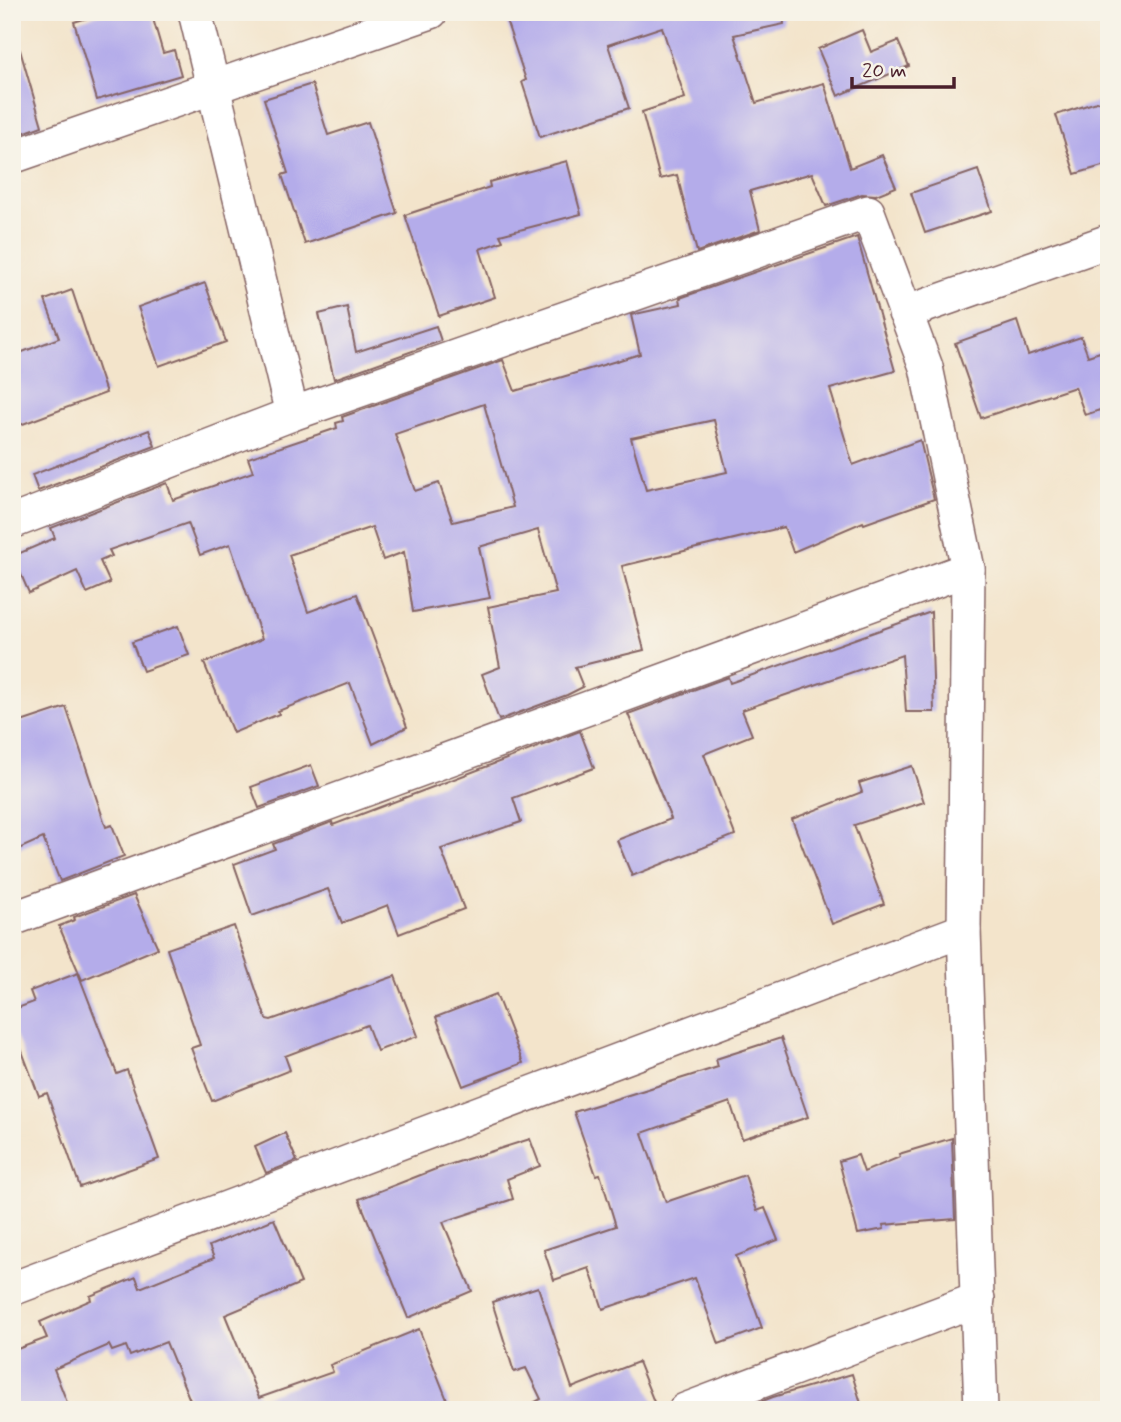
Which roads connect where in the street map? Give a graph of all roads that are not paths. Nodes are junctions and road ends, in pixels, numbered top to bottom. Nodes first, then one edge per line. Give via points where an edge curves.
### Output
1 (195, 12) edge
2 (430, 12) edge
3 (214, 87) junction
4 (12, 158) edge
5 (1109, 241) edge
6 (905, 313) junction
7 (292, 414) junction
8 (12, 522) edge
9 (968, 569) junction
10 (12, 919) edge
11 (964, 930) junction
12 (12, 1289) edge
13 (978, 1298) junction
14 (685, 1410) edge
15 (981, 1410) edge

1 - 3 street
2 - 3 street
3 - 4 street
3 - 7 street
5 - 6 street
6 - 7 street via 868,212
6 - 9 street via 926,367
7 - 8 street
9 - 10 street
9 - 11 street
11 - 12 street
11 - 13 street
13 - 14 street
13 - 15 street

